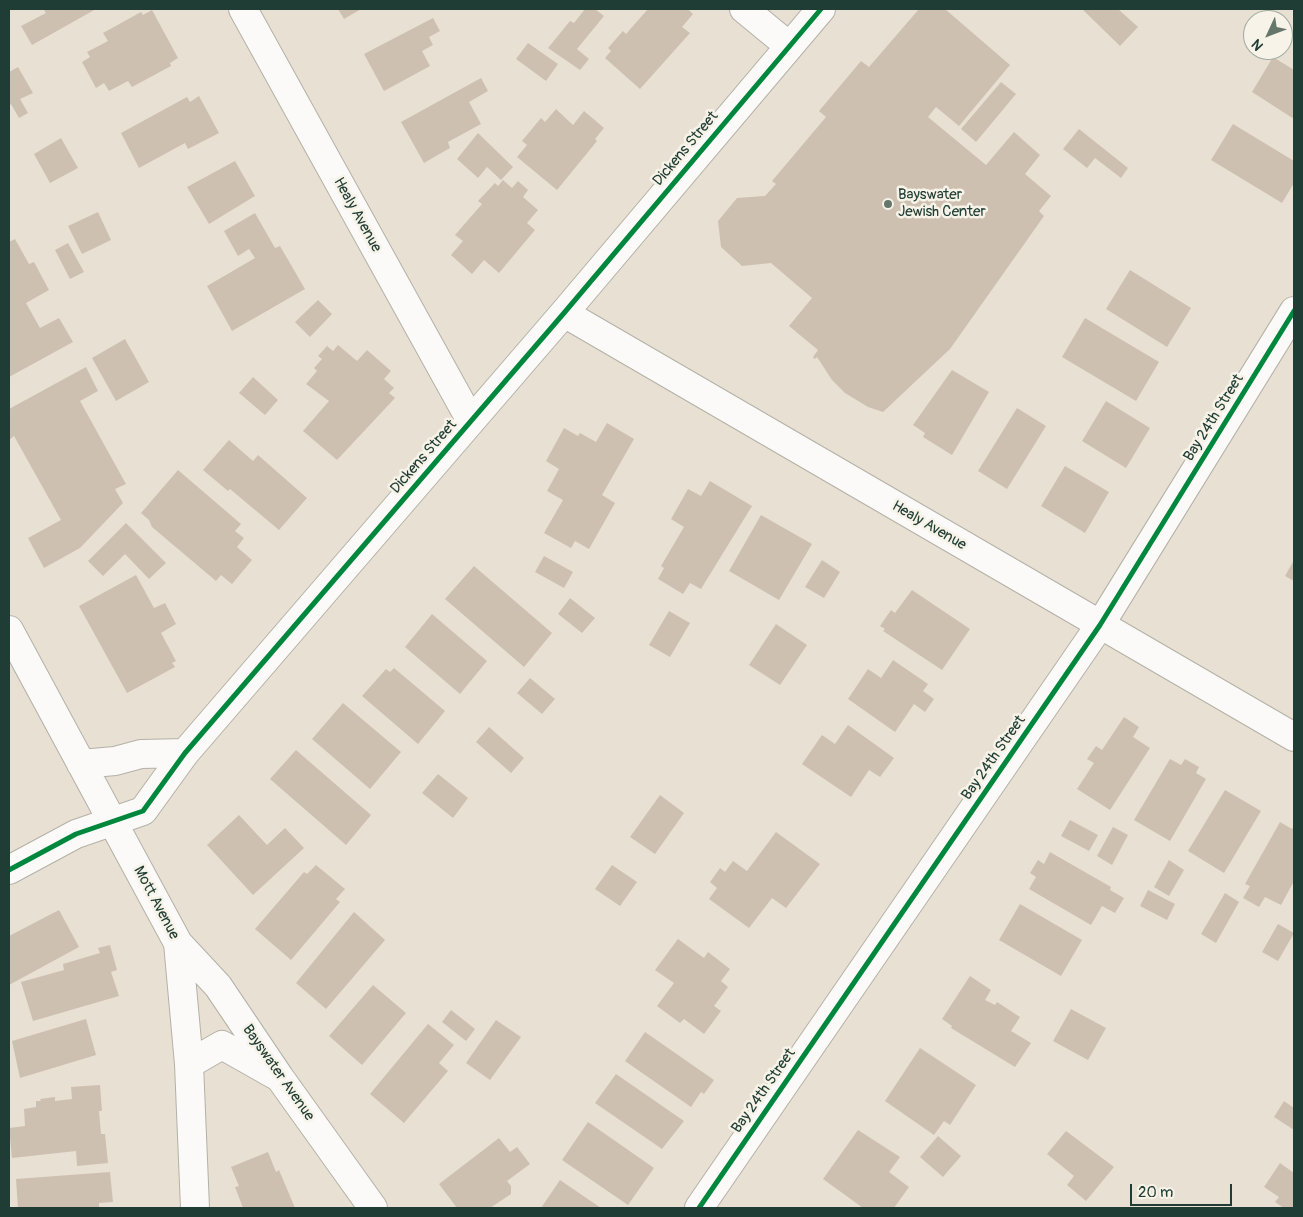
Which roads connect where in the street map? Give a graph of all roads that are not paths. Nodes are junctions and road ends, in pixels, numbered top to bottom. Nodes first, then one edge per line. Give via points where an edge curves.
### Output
1 (244, 9) edge
2 (744, 9) edge
3 (821, 9) edge
4 (789, 46) junction
5 (1294, 311) edge
6 (564, 313) junction
7 (471, 421) junction
8 (1100, 625) junction
9 (9, 630) edge
10 (1294, 737) edge
11 (185, 753) junction
12 (81, 764) junction
13 (112, 822) junction
14 (9, 870) edge
15 (178, 943) junction
16 (189, 1064) junction
17 (280, 1078) junction
18 (195, 1208) edge
19 (373, 1208) edge
20 (699, 1208) edge

1 - 7 street, Healy Avenue
2 - 4 street
3 - 4 street, Dickens Street
4 - 6 street, Dickens Street
5 - 8 street, Bay 24th Street
6 - 7 street, Dickens Street
6 - 8 street, Healy Avenue
7 - 11 street, Dickens Street
8 - 10 street, Healy Avenue
8 - 20 street, Bay 24th Street
9 - 12 street, Mott Avenue
11 - 12 street via 141,754 115,761
11 - 13 street, Dickens Street via 143,811
12 - 13 street, Mott Avenue
13 - 14 street, Dickens Street via 76,834
13 - 15 street, Mott Avenue
15 - 16 street, Mott Avenue
15 - 17 street, Bayswater Avenue via 218,986
16 - 17 street via 222,1045
16 - 18 street, Mott Avenue
17 - 19 street, Bayswater Avenue

